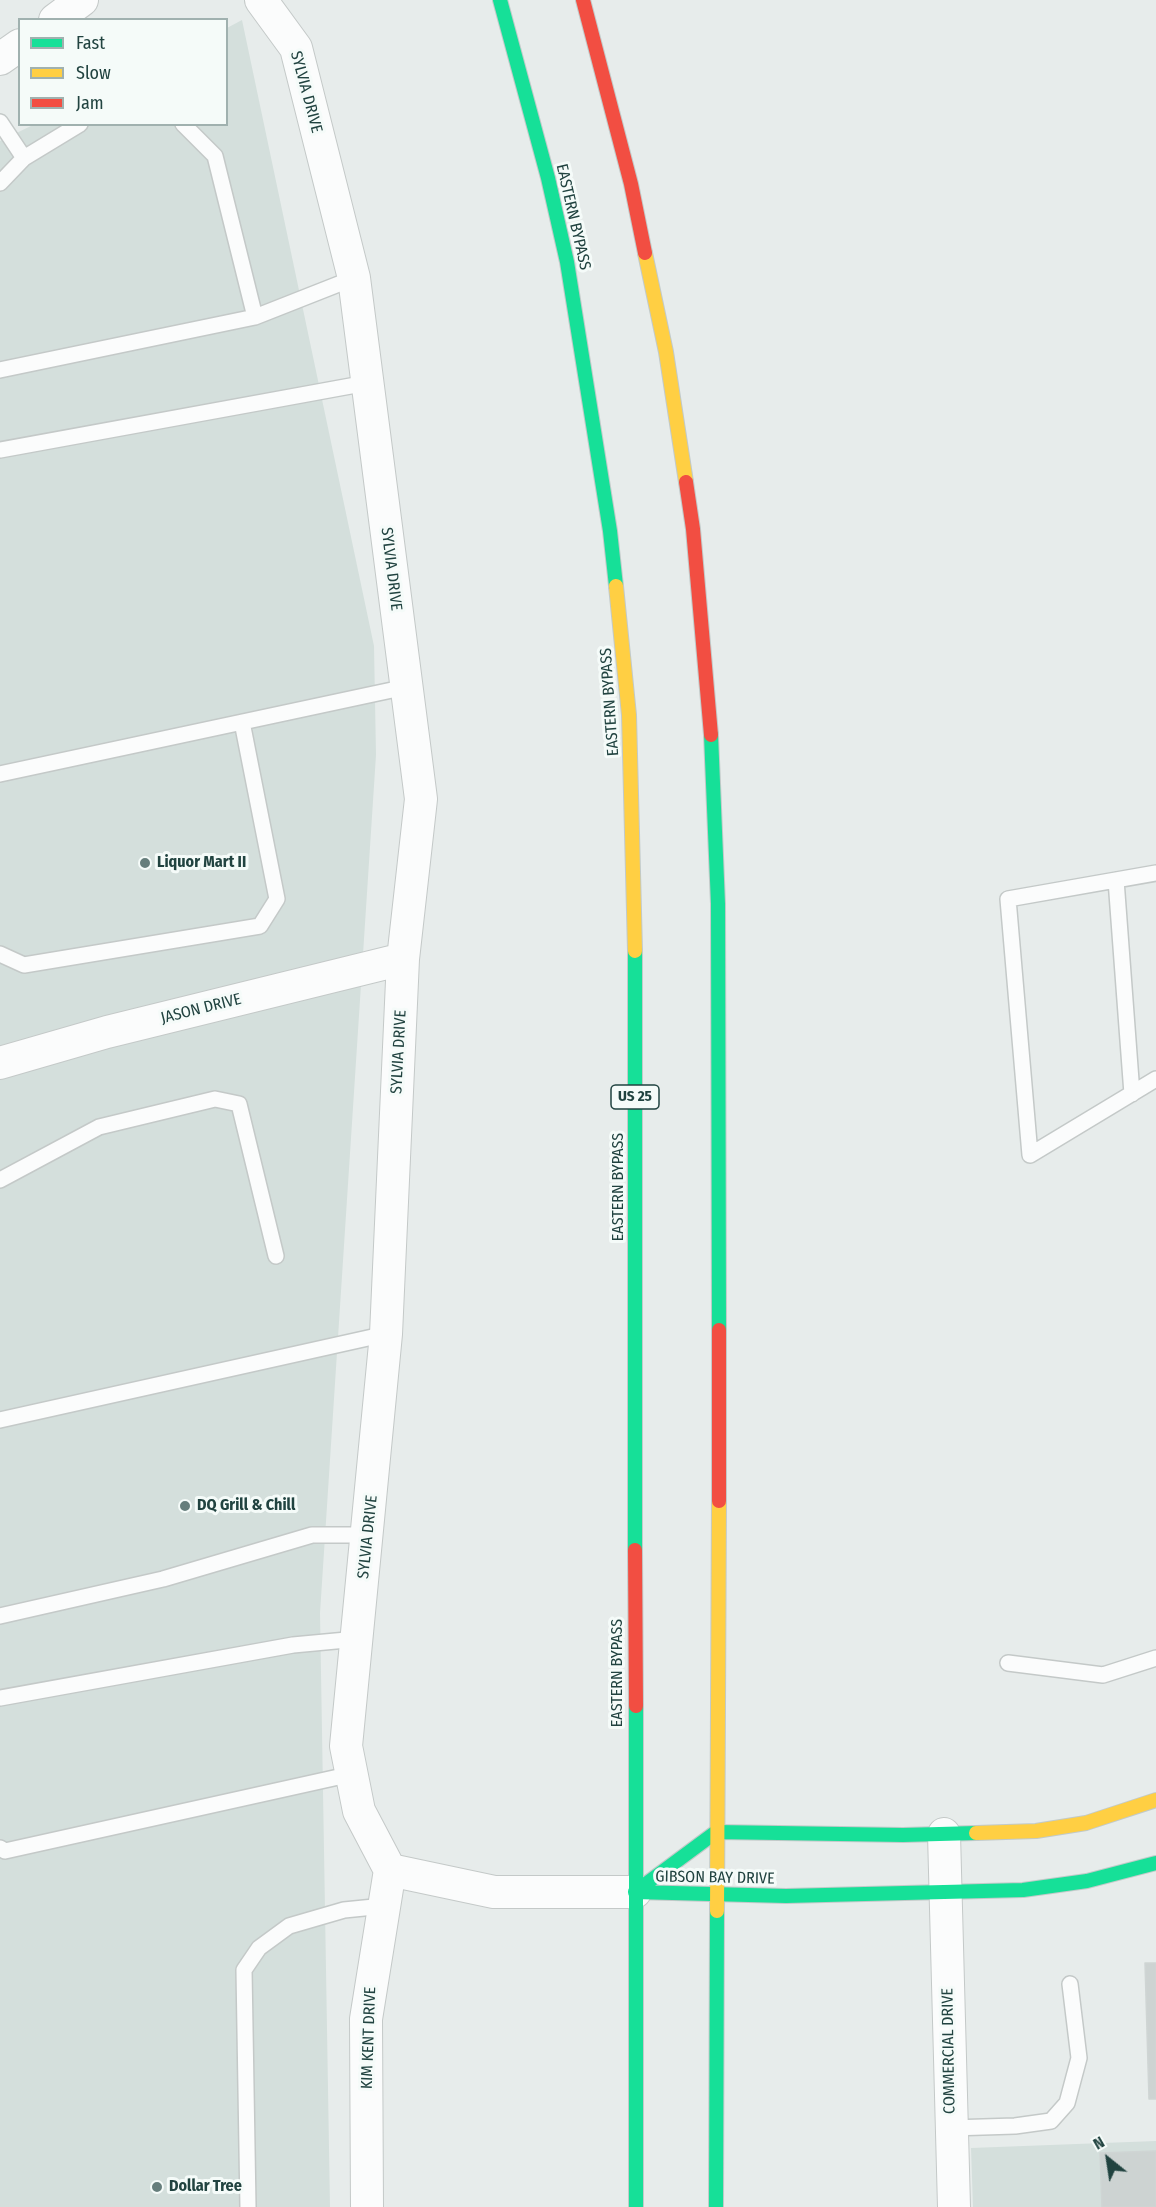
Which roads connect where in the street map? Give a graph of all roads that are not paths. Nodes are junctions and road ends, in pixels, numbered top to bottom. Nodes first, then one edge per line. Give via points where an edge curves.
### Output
1 (82, 0) edge
2 (261, 0) edge
3 (500, 0) edge
4 (583, 0) edge
5 (58, 18) edge
6 (18, 46) edge
7 (0, 59) edge
8 (0, 122) edge
9 (77, 126) edge
10 (185, 126) edge
11 (24, 158) junction
12 (0, 183) edge
13 (354, 278) junction
14 (255, 317) junction
15 (0, 370) edge
16 (367, 383) junction
17 (0, 450) edge
18 (406, 687) junction
19 (242, 722) junction
20 (0, 774) edge
21 (1156, 873) edge
22 (1116, 880) junction
23 (0, 954) edge
24 (404, 958) junction
25 (0, 1063) edge
26 (1156, 1079) edge
27 (1132, 1094) junction
28 (0, 1180) edge
29 (276, 1256) dead end
30 (386, 1334) junction
31 (0, 1420) edge
32 (369, 1535) junction
33 (0, 1616) edge
34 (357, 1639) junction
35 (1156, 1658) edge
36 (1008, 1663) dead end
37 (0, 1698) edge
38 (352, 1774) junction
39 (1156, 1800) edge
40 (716, 1832) junction
41 (944, 1834) junction
42 (0, 1848) edge
43 (1156, 1863) edge
44 (390, 1870) junction
45 (635, 1892) junction
46 (716, 1894) junction
47 (945, 1894) junction
48 (384, 1906) junction
49 (1070, 1984) dead end
50 (951, 2128) junction
51 (248, 2207) edge
52 (367, 2207) edge
53 (636, 2207) edge
54 (716, 2207) edge
55 (954, 2207) edge

1 - 5 street
2 - 13 street, SYLVIA DRIVE via 296,48
3 - 45 main road, EASTERN BYPASS / US 25 via 567,262 610,531 629,715 635,904
4 - 40 main road via 628,172 666,352 693,529 710,712 718,904
6 - 7 street
8 - 11 lane
9 - 11 lane
10 - 14 lane via 215,156
11 - 12 lane
13 - 14 lane
13 - 16 street, SYLVIA DRIVE
14 - 15 lane
16 - 17 lane
16 - 18 street, SYLVIA DRIVE
18 - 19 lane
18 - 24 street, SYLVIA DRIVE via 421,799
19 - 20 lane
19 - 23 lane via 277,899 260,926 24,965
21 - 22 lane
22 - 27 lane
22 - 27 lane via 1008,899 1030,1155
24 - 25 street, JASON DRIVE via 107,1032
24 - 30 street, SYLVIA DRIVE
26 - 27 lane
28 - 29 lane via 99,1127 215,1099 239,1104
30 - 31 lane
30 - 32 street, SYLVIA DRIVE
32 - 33 lane via 312,1535 163,1578
32 - 34 street, SYLVIA DRIVE
34 - 37 lane via 293,1645
34 - 38 street, SYLVIA DRIVE via 346,1746
35 - 36 lane via 1103,1676
38 - 42 lane via 4,1851
38 - 44 street, SYLVIA DRIVE via 359,1811
39 - 41 main road via 1086,1823 994,1834
40 - 41 main road
40 - 45 main road, GIBSON BAY DRIVE
40 - 46 main road
41 - 47 street, COMMERCIAL DRIVE
43 - 47 main road, GIBSON BAY DRIVE via 1087,1881 1023,1890
44 - 45 street via 494,1893
44 - 48 street, KIM KENT DRIVE
45 - 46 main road, GIBSON BAY DRIVE
45 - 53 main road, EASTERN BYPASS / US 25
46 - 47 main road, GIBSON BAY DRIVE
46 - 54 main road
47 - 50 street, COMMERCIAL DRIVE
48 - 51 lane via 344,1910 289,1926 259,1948 244,1970
48 - 52 street, KIM KENT DRIVE via 366,2019
49 - 50 lane via 1079,2058 1067,2103 1051,2121
50 - 55 street, COMMERCIAL DRIVE

